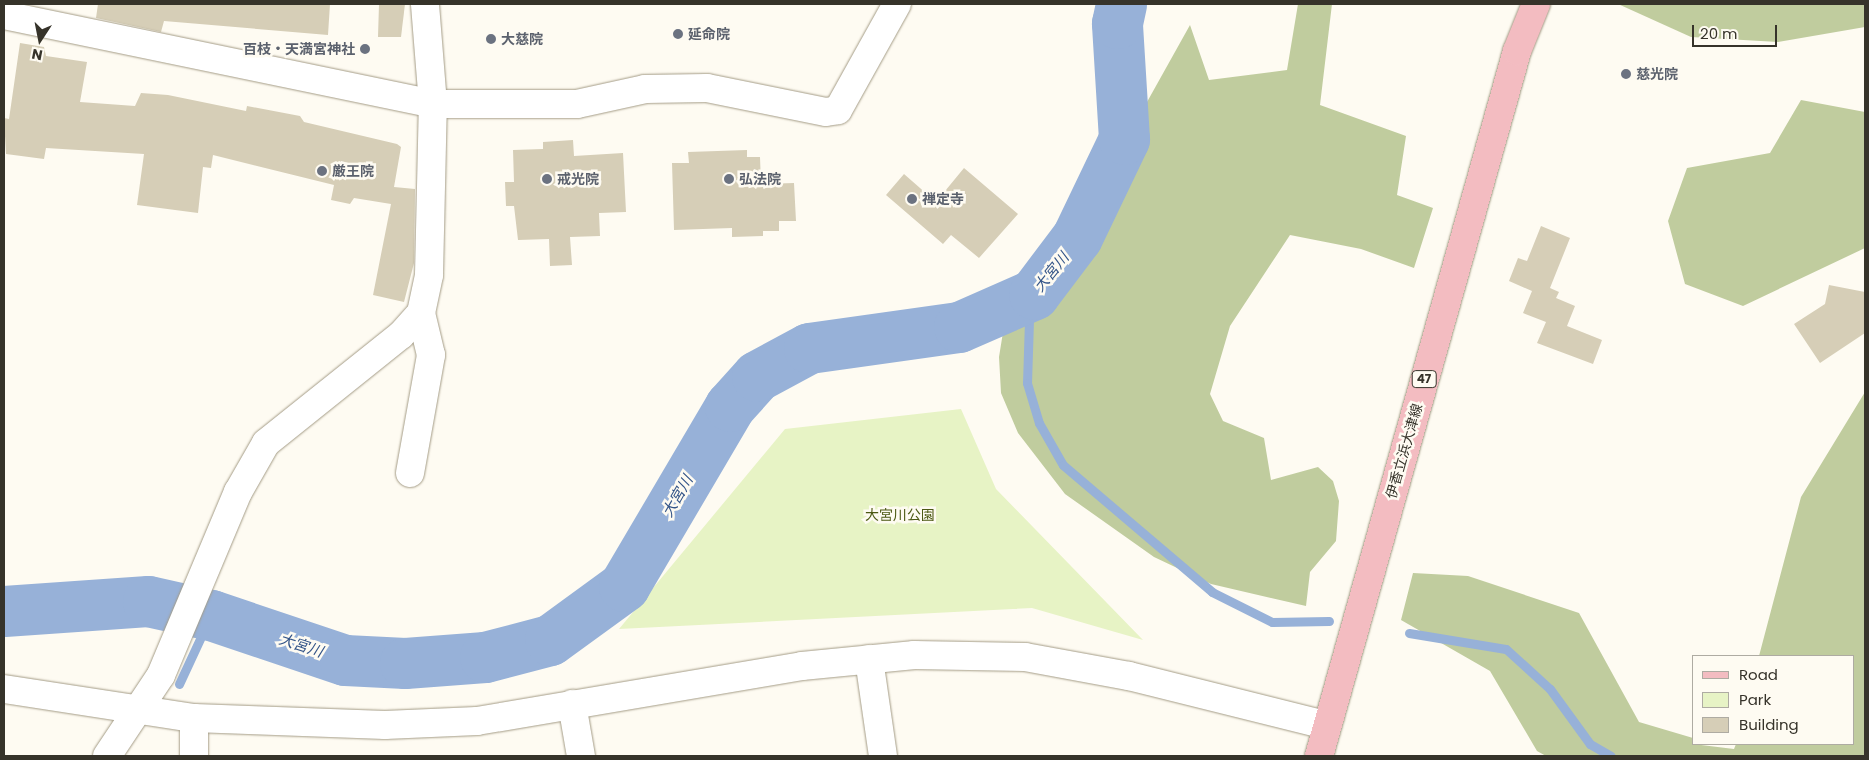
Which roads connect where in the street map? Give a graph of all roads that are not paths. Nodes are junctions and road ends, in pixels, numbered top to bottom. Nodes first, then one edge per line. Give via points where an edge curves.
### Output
1 (426, 4) edge
2 (898, 4) edge
3 (1536, 4) edge
4 (4, 15) edge
5 (433, 104) junction
6 (421, 313) junction
7 (410, 473) dead end
8 (870, 659) junction
9 (4, 688) edge
10 (572, 704) junction
11 (135, 710) junction
12 (194, 718) junction
13 (1326, 725) junction
14 (107, 756) edge
15 (194, 756) edge
16 (581, 756) edge
17 (883, 756) edge
18 (1319, 756) edge

1 - 5 street
2 - 5 street via 838,110 826,112 707,88 645,89 577,104
3 - 13 main road, 伊香立浜大津線 / 47 via 1517,50
4 - 5 street via 54,29
5 - 6 street via 429,275
6 - 7 street via 431,355
6 - 11 street via 400,335 266,443 238,492 207,575 161,676
8 - 10 street via 802,666
8 - 13 street via 914,654 1025,657 1129,676
8 - 17 street
9 - 11 street
10 - 12 street via 477,721 385,725
10 - 16 street
11 - 12 street
11 - 14 street
12 - 15 street
13 - 18 main road, 伊香立浜大津線 / 47

